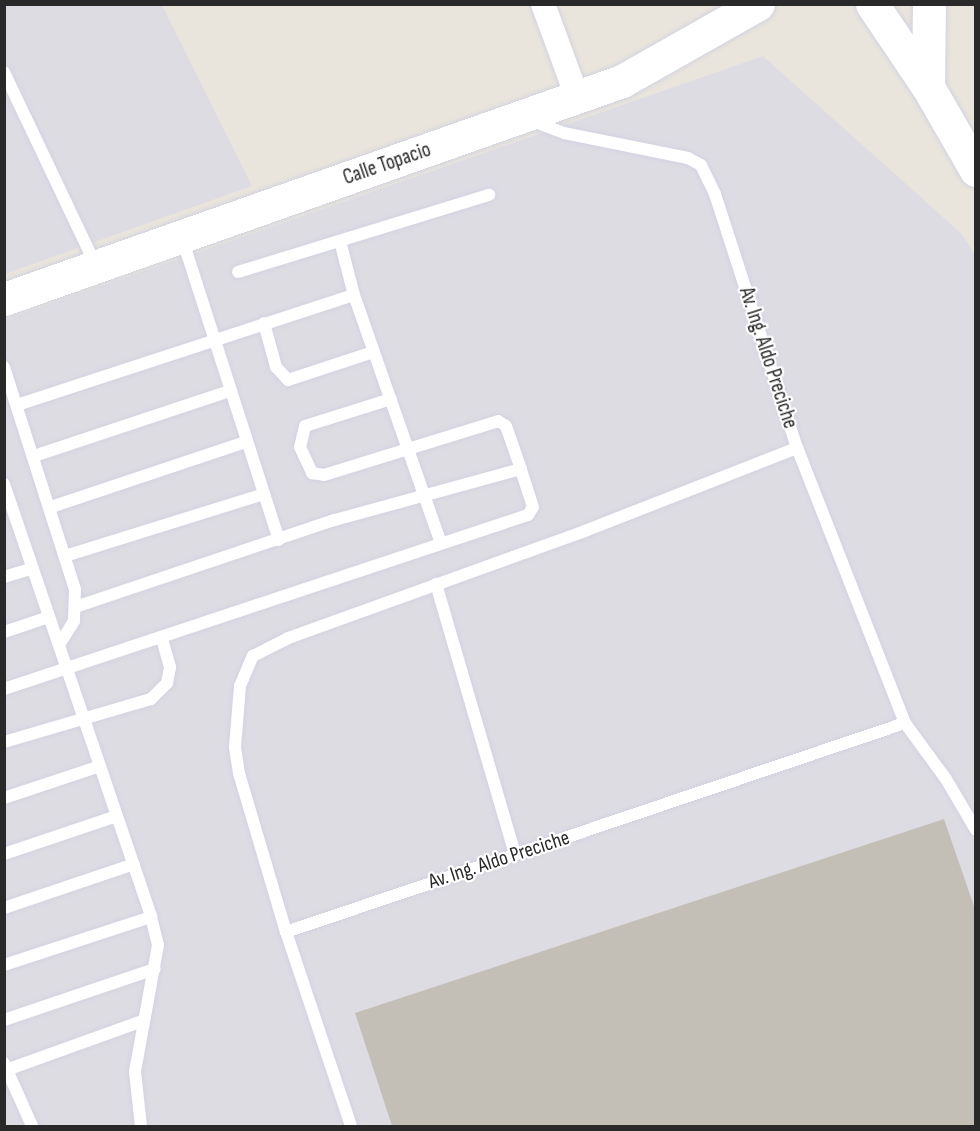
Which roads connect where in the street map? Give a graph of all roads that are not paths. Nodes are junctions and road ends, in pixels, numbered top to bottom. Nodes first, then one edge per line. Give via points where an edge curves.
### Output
1 (543, 4) edge
2 (758, 4) edge
3 (851, 4) edge
4 (872, 4) edge
5 (929, 4) edge
6 (904, 50) junction
7 (4, 72) edge
8 (928, 87) junction
9 (577, 97) junction
10 (523, 116) junction
11 (975, 170) edge
12 (489, 195) dead end
13 (181, 237) junction
14 (340, 241) junction
15 (97, 267) junction
16 (238, 272) dead end
17 (354, 295) junction
18 (4, 299) edge
19 (264, 323) junction
20 (212, 339) junction
21 (373, 352) junction
22 (4, 367) edge
23 (229, 391) junction
24 (391, 399) junction
25 (17, 405) junction
26 (245, 442) junction
27 (797, 448) junction
28 (408, 449) junction
29 (34, 456) junction
30 (521, 469) junction
31 (4, 484) edge
32 (264, 494) junction
33 (424, 497) junction
34 (51, 507) junction
35 (10, 520) edge
36 (279, 540) junction
37 (441, 543) junction
38 (65, 556) junction
39 (33, 568) junction
40 (4, 577) edge
41 (436, 584) junction
42 (76, 607) junction
43 (49, 617) junction
44 (4, 632) edge
45 (162, 639) junction
46 (59, 645) junction
47 (67, 669) junction
48 (4, 689) edge
49 (83, 716) junction
50 (905, 723) junction
51 (4, 742) edge
52 (100, 766) junction
53 (4, 798) edge
54 (117, 816) junction
55 (975, 830) edge
56 (4, 854) edge
57 (515, 854) junction
58 (134, 864) junction
59 (4, 909) edge
60 (151, 917) junction
61 (286, 932) junction
62 (4, 965) edge
63 (155, 969) junction
64 (4, 1020) edge
65 (142, 1021) junction
66 (7, 1066) edge
67 (32, 1126) edge
68 (141, 1126) edge
69 (351, 1126) edge

1 - 9 street
2 - 9 street, Calle Topacio via 664,60
3 - 6 street
4 - 6 street
5 - 8 street
6 - 8 street
7 - 15 lane
8 - 11 street
9 - 10 street, Calle Topacio
10 - 13 street, Calle Topacio
10 - 27 lane, Av. Ing. Aldo Preciche via 564,133 688,158 701,165 715,194
12 - 14 lane
13 - 15 street, Calle Topacio
13 - 20 lane
14 - 16 lane
14 - 17 lane
15 - 18 street, Calle Topacio
17 - 19 lane
17 - 21 lane
19 - 20 lane
19 - 21 lane via 276,367 288,380
20 - 23 lane
20 - 25 lane
21 - 24 lane
22 - 25 lane
23 - 26 lane
23 - 29 lane
24 - 28 lane
24 - 28 lane via 305,426 300,439 303,458 318,476
25 - 29 lane
26 - 32 lane
26 - 34 lane
27 - 41 lane via 677,497
27 - 50 lane, Av. Ing. Aldo Preciche
28 - 30 lane via 498,421 506,426
28 - 33 lane
29 - 34 lane
30 - 33 lane
30 - 37 lane via 532,512
31 - 35 lane
32 - 36 lane
32 - 38 lane
33 - 36 lane via 334,520
33 - 37 lane
34 - 38 lane
35 - 39 lane
36 - 42 lane
37 - 45 lane
38 - 42 lane
39 - 40 lane
39 - 43 lane
41 - 57 lane
41 - 61 lane via 288,638 253,656 245,668 234,722 239,773
42 - 46 lane via 71,629
43 - 44 lane
43 - 46 lane
45 - 47 lane
45 - 49 lane via 170,667 167,683 158,693 150,699
46 - 47 lane
47 - 48 lane
47 - 49 lane
49 - 51 lane
49 - 52 lane
50 - 55 lane, Av. Ing. Aldo Preciche via 946,779
50 - 57 lane, Av. Ing. Aldo Preciche
52 - 53 lane
52 - 54 lane
54 - 56 lane
54 - 58 lane
57 - 61 lane, Av. Ing. Aldo Preciche
58 - 59 lane
58 - 60 lane
60 - 62 lane
60 - 63 lane via 158,945
61 - 69 lane
63 - 64 lane
63 - 65 lane
65 - 66 lane
65 - 68 lane via 135,1072
66 - 67 lane

